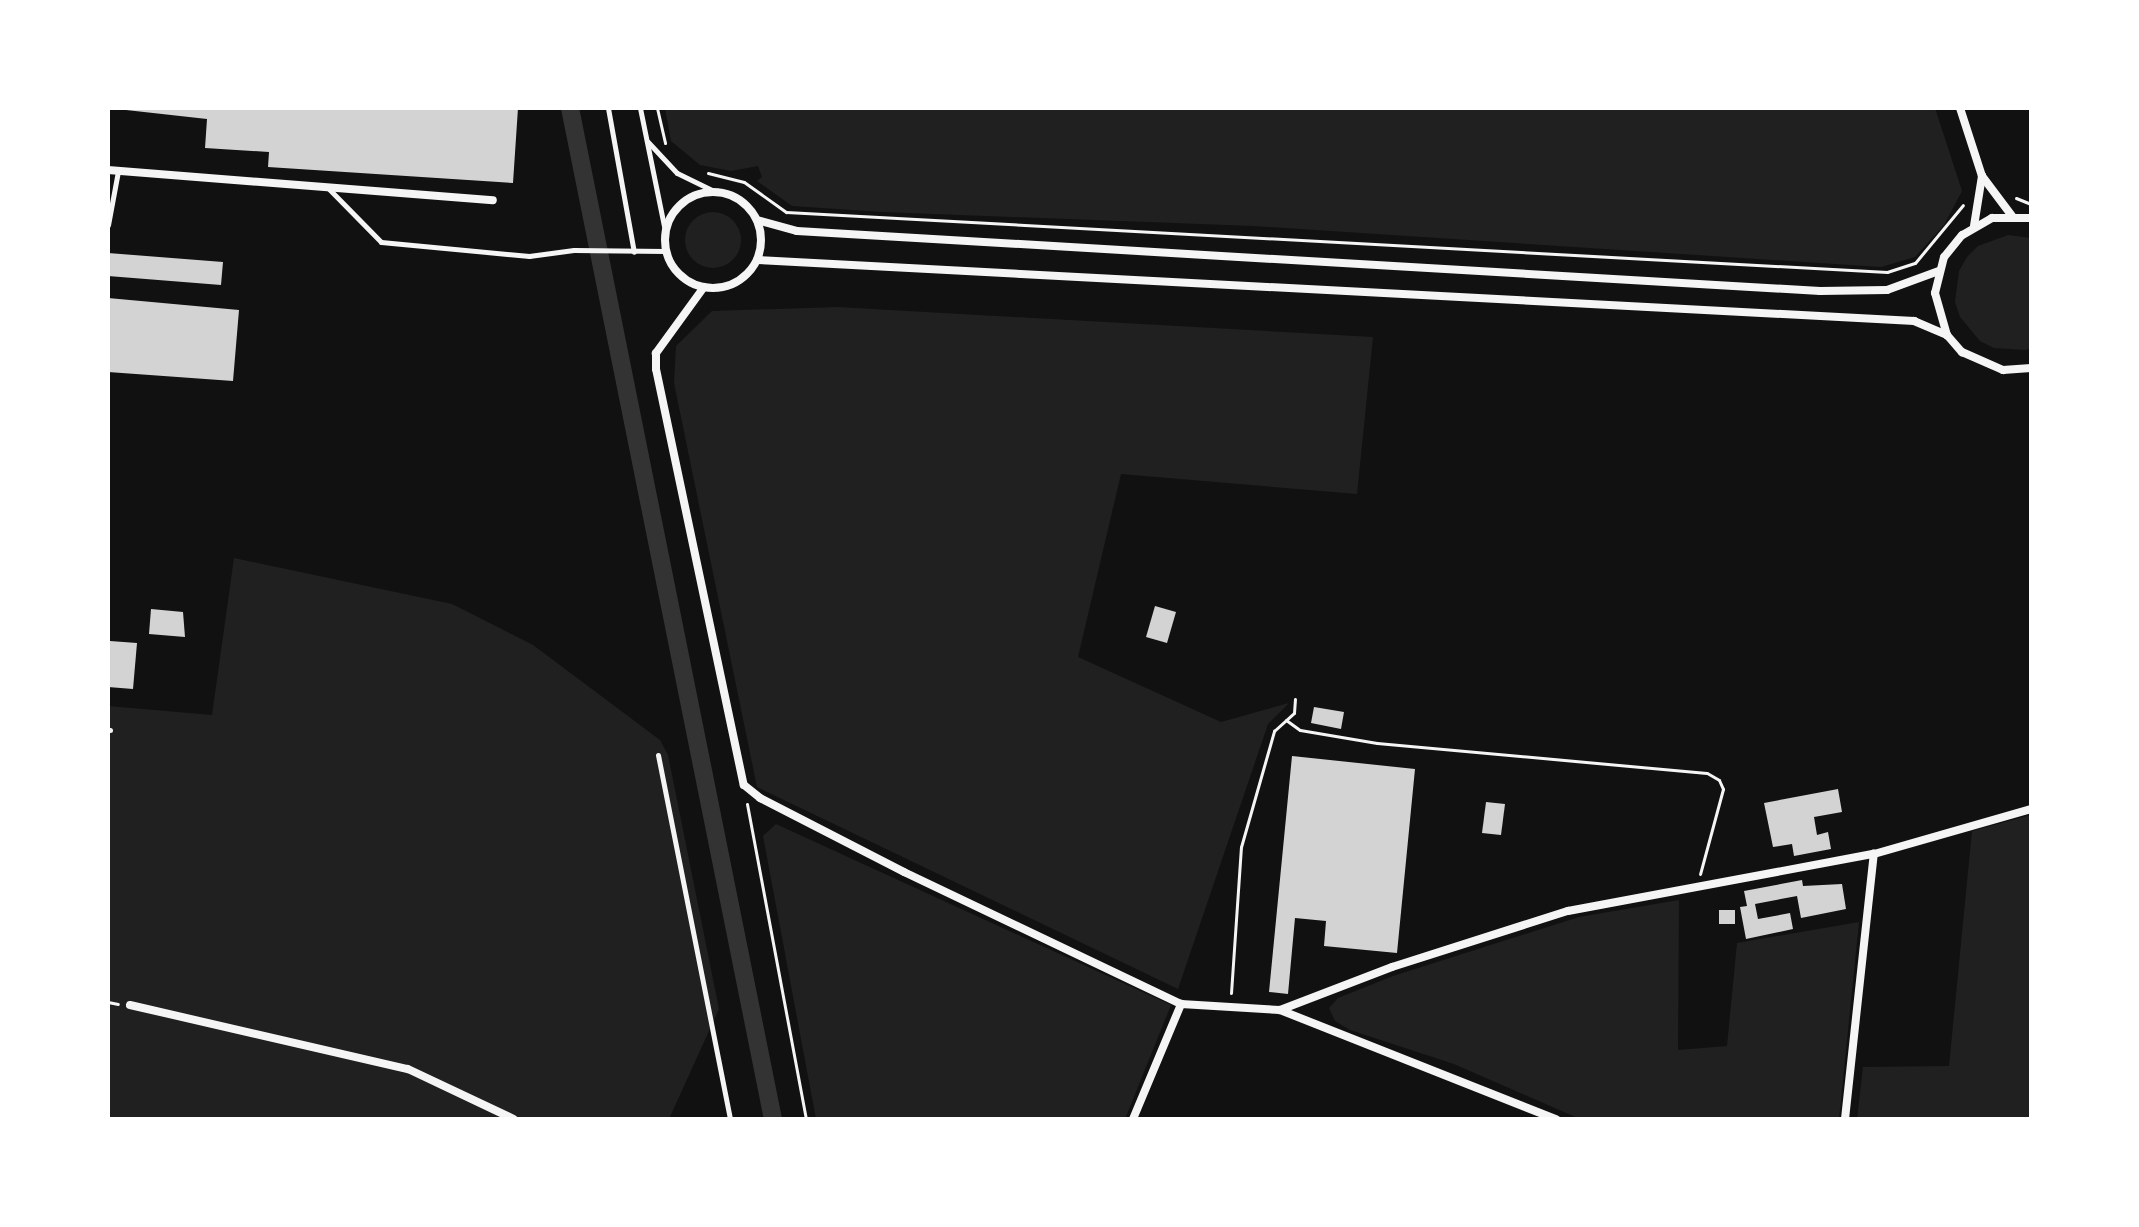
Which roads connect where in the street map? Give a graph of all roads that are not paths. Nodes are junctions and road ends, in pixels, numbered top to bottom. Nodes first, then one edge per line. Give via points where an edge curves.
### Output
1 (608, 108) edge
2 (640, 108) edge
3 (1960, 108) edge
4 (647, 141) junction
5 (113, 171) edge
6 (1982, 176) junction
7 (329, 189) junction
8 (714, 191) junction
9 (493, 200) dead end
10 (2012, 216) junction
11 (2031, 218) edge
12 (757, 220) junction
13 (108, 225) edge
14 (1974, 226) junction
15 (665, 231) junction
16 (665, 251) junction
17 (634, 252) junction
18 (757, 260) junction
19 (1939, 271) junction
20 (704, 287) junction
21 (1947, 335) junction
22 (2031, 368) edge
23 (658, 755) dead end
24 (2031, 809) edge
25 (1874, 854) junction
26 (1181, 1004) junction
27 (130, 1005) dead end
28 (1280, 1010) junction
29 (514, 1119) edge
30 (730, 1119) edge
31 (1133, 1119) edge
32 (1556, 1119) edge
33 (1845, 1119) edge

1 - 17 lane
2 - 4 lane
3 - 6 street
4 - 8 lane via 677,173
4 - 15 lane
5 - 7 street
5 - 13 lane
6 - 10 street
6 - 14 street
7 - 9 street
7 - 17 lane via 381,242 529,256 574,250
8 - 12 street via 740,200
8 - 15 street via 677,206
10 - 11 street
10 - 14 street
12 - 18 street
12 - 19 street via 797,231 1820,291 1887,290
14 - 19 street via 1952,245
15 - 16 street
16 - 17 lane
16 - 20 street via 679,275
18 - 20 street via 735,283
18 - 21 street via 1898,320
19 - 21 street via 1935,293
20 - 26 street via 656,353 656,369 744,785 904,872
21 - 22 street via 1981,364 2003,370
23 - 30 lane
24 - 25 street
25 - 28 street via 1568,911 1392,967
25 - 33 street
26 - 28 street
26 - 31 street
27 - 29 street via 408,1069
28 - 32 street

